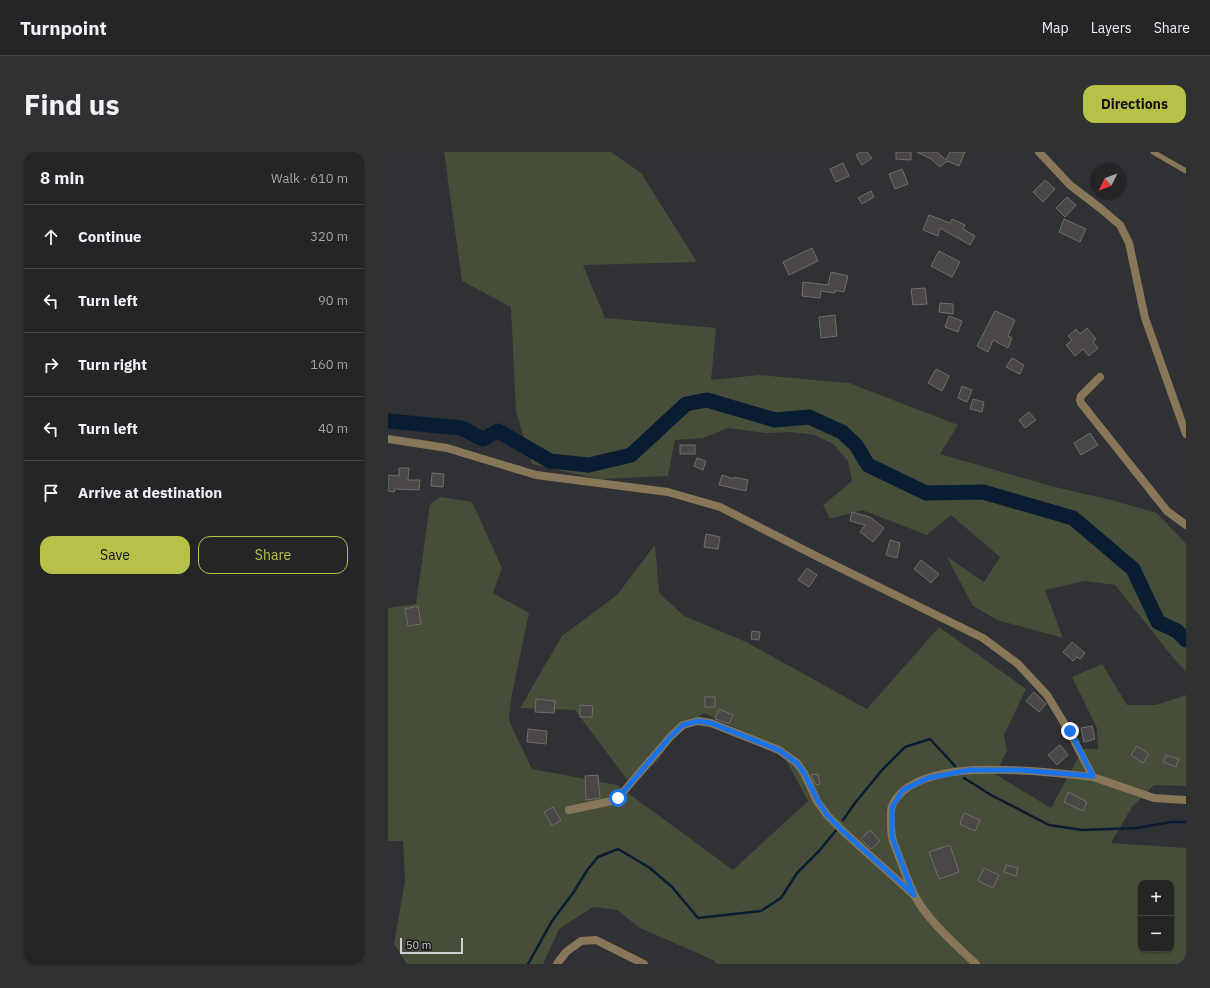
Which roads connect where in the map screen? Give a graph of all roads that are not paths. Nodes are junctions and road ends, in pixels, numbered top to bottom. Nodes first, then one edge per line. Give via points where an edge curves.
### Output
1 (1039, 152) edge
2 (1153, 152) edge
3 (1186, 171) edge
4 (1100, 377) dead end
5 (1186, 434) edge
6 (388, 439) edge
7 (1186, 525) edge
8 (1093, 776) junction
9 (1186, 800) edge
10 (569, 810) dead end
11 (914, 895) junction
12 (640, 963) edge
13 (558, 964) edge
14 (976, 964) edge

1 - 5 street via 1070,185 1120,226 1129,243 1145,318
2 - 3 lane
4 - 7 street via 1081,396 1081,403 1167,511
6 - 8 street via 447,448 536,476 668,492 720,507 983,638 1018,664 1047,694
8 - 9 street via 1154,798
8 - 11 street via 1019,770 969,770 928,778 903,790 892,807 892,837
10 - 11 street via 612,802 683,725 698,721 711,723 779,750 797,763 827,815
11 - 14 street via 955,945
12 - 13 street via 596,940 581,941 566,952

